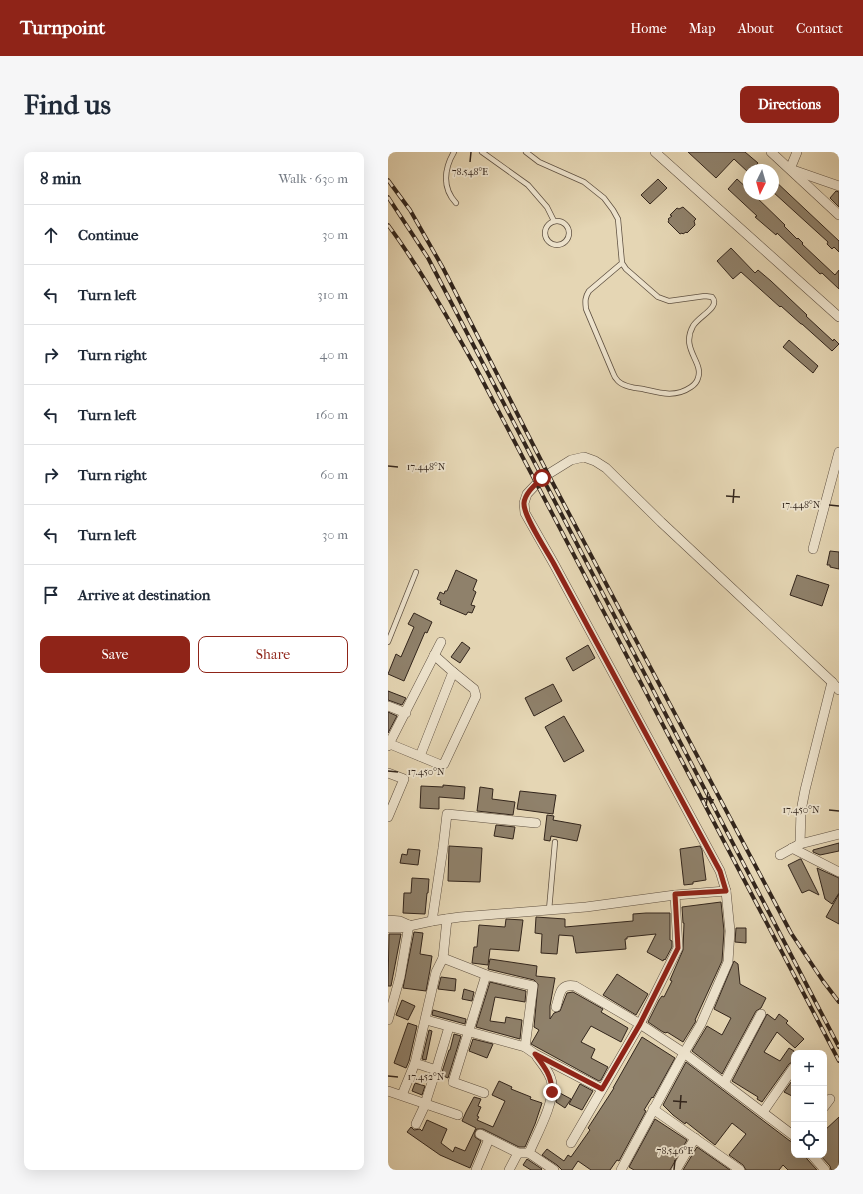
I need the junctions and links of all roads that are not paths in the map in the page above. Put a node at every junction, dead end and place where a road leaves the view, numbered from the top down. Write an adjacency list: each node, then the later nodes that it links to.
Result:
1 (454, 152): 9 (lane)
2 (482, 152): 11 (lane)
3 (526, 152): 12 (lane)
4 (655, 152): 13 (street)
5 (771, 152): 7 (street)
6 (797, 152): 7 (street)
7 (790, 168): 8 (street); 10 (street)
8 (839, 186)
9 (456, 203)
10 (839, 215)
11 (554, 221): 11 (lane)
12 (622, 263): 12 (lane)
13 (839, 317)
14 (839, 452): 15 (street)
15 (812, 549)
16 (416, 572): 17 (lane)
17 (388, 642)
18 (441, 642): 19 (street)
19 (434, 655): 20 (street); 24 (street)
20 (453, 672): 26 (street); 26 (street)
21 (832, 682): 22 (street); 32 (street); 36 (street)
22 (839, 689)
23 (388, 706): 24 (street)
24 (406, 713): 25 (street)
25 (389, 745): 26 (street)
26 (420, 756)
27 (388, 773): 28 (street)
28 (388, 817)
29 (536, 823): 41 (street)
30 (839, 834): 32 (street)
31 (555, 842): 38 (lane)
32 (800, 844): 33 (street)
33 (792, 848): 34 (street); 35 (street)
34 (780, 855)
35 (839, 872)
36 (726, 891): 37 (street); 54 (street)
37 (675, 894): 38 (street); 50 (street)
38 (549, 910): 39 (street)
39 (447, 919): 41 (street); 44 (street)
40 (388, 920): 42 (street)
41 (432, 921): 42 (street)
42 (408, 925): 43 (street); 48 (street)
43 (388, 928)
44 (443, 958): 45 (street); 49 (street)
45 (486, 975): 52 (street); 53 (street)
46 (556, 1007): 50 (street)
47 (761, 1014): 59 (street)
48 (388, 1020)
49 (426, 1020): 51 (street); 56 (street)
50 (640, 1024): 54 (street); 60 (street)
51 (449, 1026): 52 (street); 57 (street)
52 (469, 1032): 53 (street); 62 (street)
53 (525, 1048): 55 (street)
54 (684, 1053): 59 (street); 65 (street)
55 (535, 1054): 60 (street); 75 (street)
56 (415, 1063): 57 (street); 63 (street)
57 (436, 1070): 64 (street)
58 (791, 1071): 66 (street)
59 (724, 1083): 66 (street)
60 (602, 1089): 73 (street)
61 (388, 1091): 63 (street)
62 (484, 1093)
63 (402, 1096): 64 (street)
64 (425, 1104): 67 (street); 68 (street)
65 (654, 1109): 71 (street); 80 (street)
66 (763, 1112): 70 (street)
67 (458, 1115)
68 (416, 1124)
69 (480, 1134): 72 (street)
70 (791, 1134)
71 (695, 1138): 81 (street); 82 (street)
72 (489, 1139): 74 (street); 77 (street)
73 (571, 1143)
74 (518, 1153): 75 (street); 78 (street)
75 (529, 1153): 79 (street)
76 (815, 1158): 83 (street)
77 (476, 1170)
78 (509, 1170)
79 (554, 1170)
80 (621, 1170)
81 (676, 1170)
82 (740, 1170)
83 (825, 1170)

